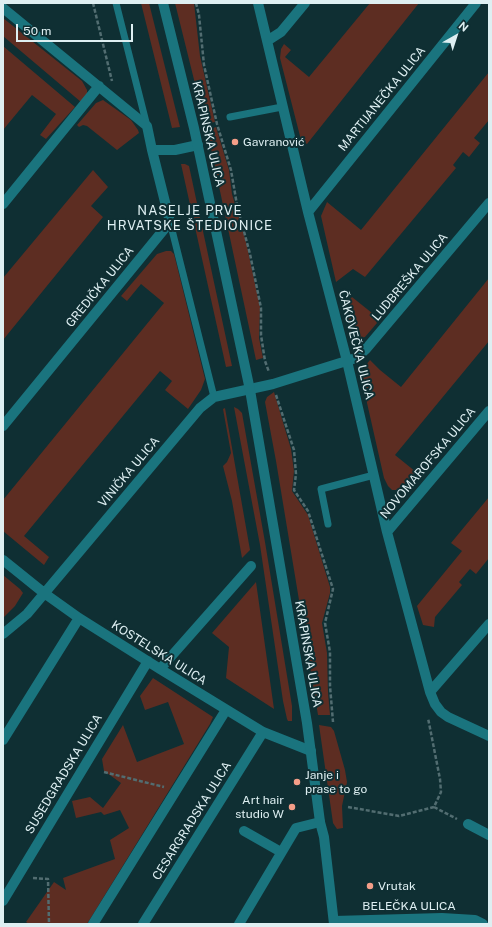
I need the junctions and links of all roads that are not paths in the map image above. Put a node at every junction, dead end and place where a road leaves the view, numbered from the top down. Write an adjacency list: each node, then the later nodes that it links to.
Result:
1 (116, 3): 11 (lane)
2 (163, 3): 12 (street, KRAPINSKA ULICA)
3 (258, 3): 7 (street, ČAKOVEČKA ULICA)
4 (305, 3): 7 (street)
5 (476, 3): 16 (street, MARTIJANEČKA ULICA)
6 (3, 8): 8 (street)
7 (267, 41): 9 (street, ČAKOVEČKA ULICA)
8 (104, 84): 11 (street); 15 (street)
9 (282, 107): 10 (lane); 16 (street, ČAKOVEČKA ULICA)
10 (230, 118)
11 (147, 126): 13 (street)
12 (198, 145): 13 (street); 19 (street, KRAPINSKA ULICA)
13 (152, 150): 17 (street)
14 (489, 203): 18 (street, LUDBREŠKA ULICA)
15 (3, 204)
16 (308, 212): 18 (street, ČAKOVEČKA ULICA)
17 (170, 222): 20 (lane); 22 (street, GREDIČKA ULICA)
18 (347, 361): 19 (street); 23 (street, ČAKOVEČKA ULICA)
19 (250, 390): 20 (street, VINIČKA ULICA); 39 (street, KRAPINSKA ULICA)
20 (214, 397): 28 (street, VINIČKA ULICA)
21 (489, 411): 25 (street, NOVOMAROFSKA ULICA)
22 (3, 426)
23 (374, 475): 24 (lane); 25 (street, ČAKOVEČKA ULICA)
24 (328, 524)
25 (387, 532): 34 (street, ČAKOVEČKA ULICA)
26 (3, 560): 28 (street, KOSTELSKA ULICA)
27 (251, 566): 33 (street)
28 (44, 593): 29 (street, KOSTELSKA ULICA); 31 (street, VINIČKA ULICA)
29 (79, 618): 32 (street, KOSTELSKA ULICA); 38 (street)
30 (489, 624): 34 (street)
31 (3, 634)
32 (148, 661): 33 (street, KOSTELSKA ULICA); 45 (street, SUSEDGRADSKA ULICA)
33 (160, 669): 35 (street, KOSTELSKA ULICA)
34 (430, 692): 37 (street, ČAKOVEČKA ULICA)
35 (226, 710): 36 (street, KOSTELSKA ULICA); 47 (street)
36 (263, 732): 39 (street, KOSTELSKA ULICA); 48 (street, CESARGRADSKA ULICA)
37 (489, 736)
38 (3, 740)
39 (311, 751): 40 (street, KRAPINSKA ULICA)
40 (320, 822): 44 (street); 46 (street, KRAPINSKA ULICA)
41 (468, 824): 43 (street)
42 (244, 831): 44 (street)
43 (489, 835)
44 (281, 852): 49 (street)
45 (3, 901)
46 (334, 922): 50 (street, BELEČKA ULICA)
47 (93, 924)
48 (142, 924)
49 (239, 924)
50 (483, 924)

